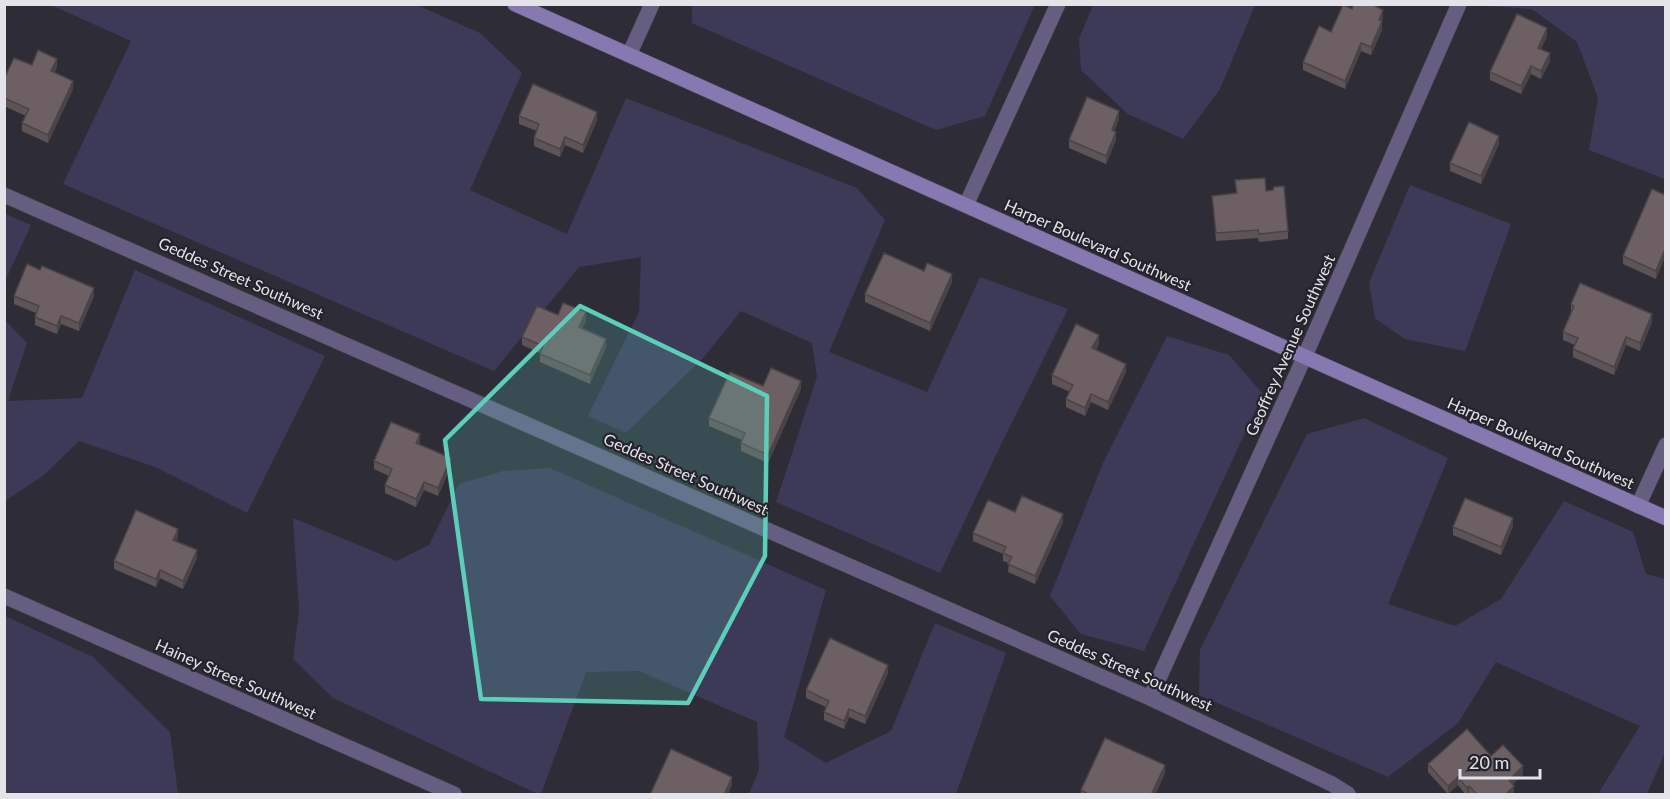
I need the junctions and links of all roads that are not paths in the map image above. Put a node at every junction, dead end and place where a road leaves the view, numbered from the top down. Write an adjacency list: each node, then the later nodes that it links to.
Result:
1 (515, 4): 5 (street, Harper Boulevard Southwest)
2 (652, 4): 5 (street)
3 (1058, 4): 7 (street)
4 (1459, 4): 8 (street, Geoffrey Avenue Southwest)
5 (629, 55): 7 (street, Harper Boulevard Southwest)
6 (4, 195): 13 (street, Geddes Street Southwest)
7 (966, 205): 8 (street, Harper Boulevard Southwest)
8 (1304, 358): 10 (street, Harper Boulevard Southwest); 13 (street, Geoffrey Avenue Southwest)
9 (1665, 445): 10 (street)
10 (1638, 506): 11 (street, Harper Boulevard Southwest)
11 (1665, 518)
12 (4, 596): 14 (street, Hainey Street Southwest)
13 (1150, 698): 15 (street, Geddes Street Southwest)
14 (454, 795)
15 (1348, 795)

